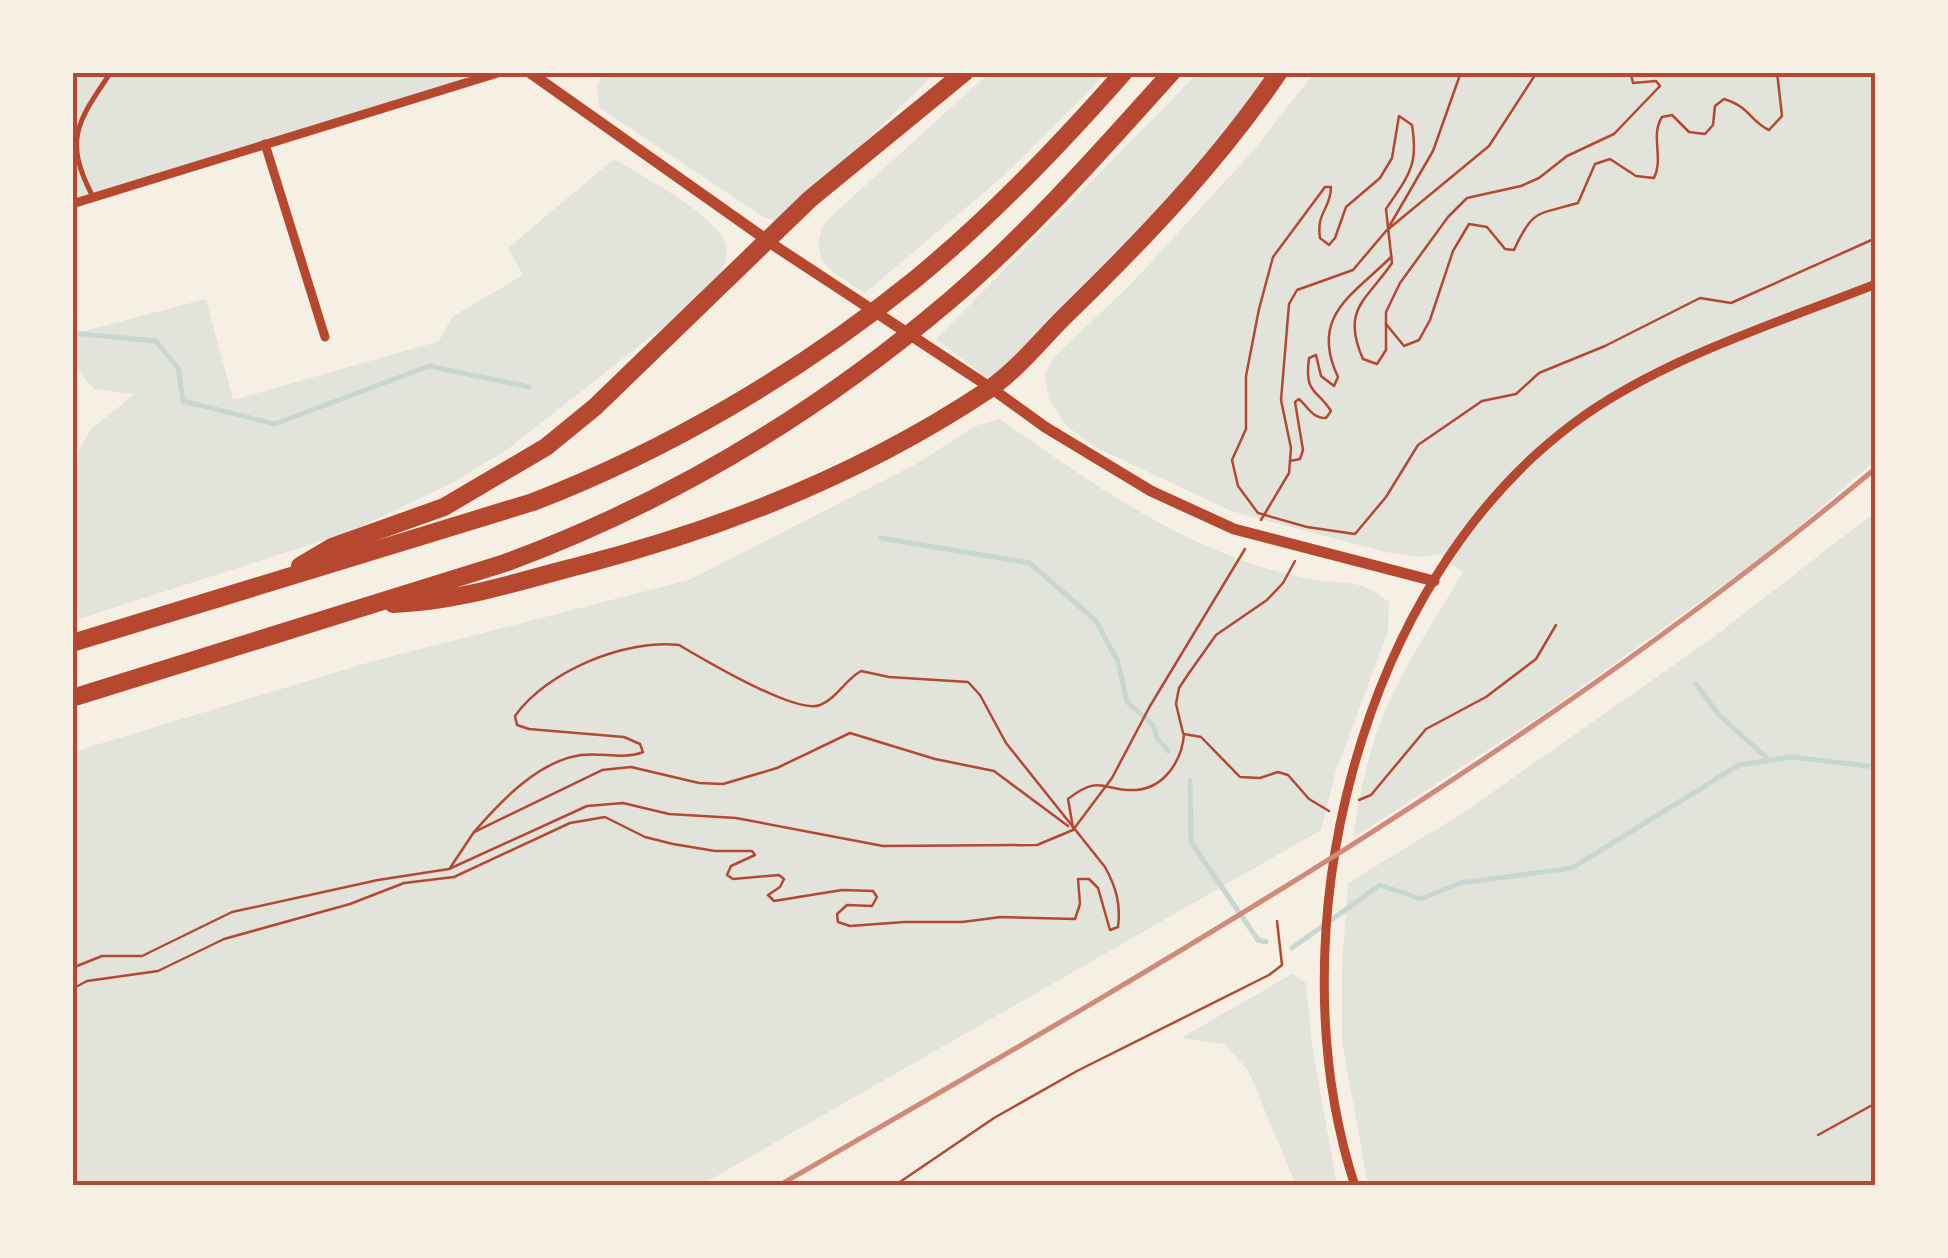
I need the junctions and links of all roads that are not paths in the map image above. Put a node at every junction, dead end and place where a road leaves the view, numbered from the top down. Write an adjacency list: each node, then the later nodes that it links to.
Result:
1 (110, 72): 9 (lane)
2 (500, 72): 8 (street)
3 (529, 72): 11 (street)
4 (965, 72): 11 (highway)
5 (1124, 72): 15 (highway)
6 (1172, 72): 17 (highway)
7 (1279, 72): 14 (highway)
8 (265, 144): 9 (street); 13 (street)
9 (94, 198): 10 (street)
10 (72, 204)
11 (767, 240): 14 (street); 15 (highway)
12 (1876, 284): 16 (street)
13 (325, 337)
14 (991, 388): 16 (street); 17 (highway)
15 (273, 580): 18 (highway)
16 (1434, 581): 20 (street)
17 (371, 605): 19 (highway)
18 (72, 643)
19 (72, 698)
20 (1356, 1186)

